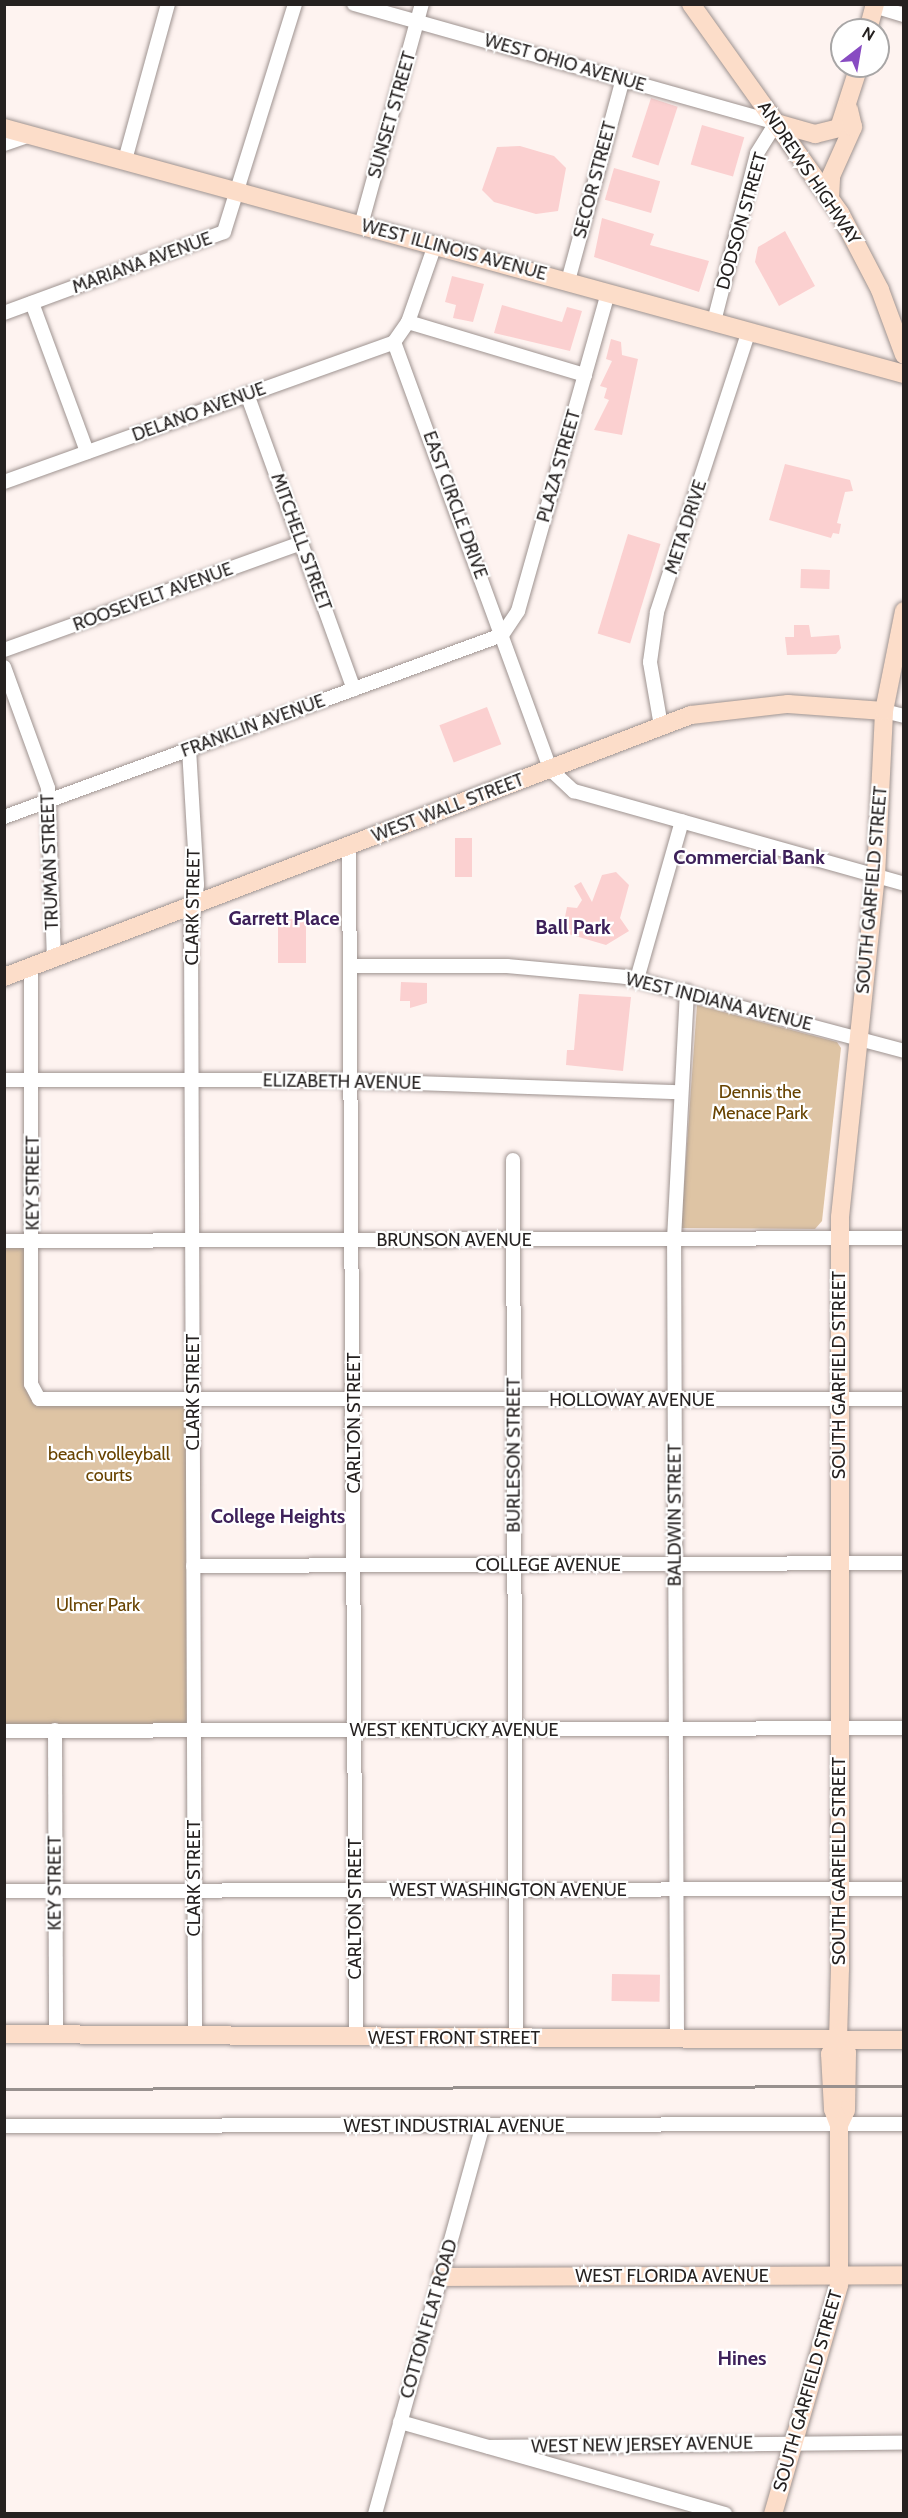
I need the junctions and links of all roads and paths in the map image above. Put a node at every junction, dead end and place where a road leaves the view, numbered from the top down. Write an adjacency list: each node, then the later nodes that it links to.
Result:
1 (168, 4): 16 (street)
2 (295, 4): 17 (street, MARIANA AVENUE)
3 (354, 4): 8 (street, WEST OHIO AVENUE)
4 (422, 4): 8 (street, SUNSET STREET)
5 (691, 4): 12 (main road, ANDREWS HIGHWAY)
6 (875, 5): 7 (street)
7 (903, 15)
8 (417, 22): 10 (street, WEST OHIO AVENUE); 19 (street, SUNSET STREET)
9 (856, 78): 11 (main road)
10 (623, 79): 12 (street, WEST OHIO AVENUE); 21 (street, SECOR STREET)
11 (849, 108): 12 (main road); 18 (main road)
12 (776, 123): 18 (main road, ANDREWS HIGHWAY); 25 (street, DODSON STREET)
13 (4, 128): 14 (main road, WEST ILLINOIS AVENUE)
14 (30, 135): 15 (street); 16 (main road, WEST ILLINOIS AVENUE)
15 (4, 144)
16 (125, 160): 17 (main road, WEST ILLINOIS AVENUE)
17 (238, 192): 19 (main road, WEST ILLINOIS AVENUE); 23 (street, MARIANA AVENUE)
18 (830, 198): 29 (main road, ANDREWS HIGHWAY)
19 (361, 225): 20 (main road, WEST ILLINOIS AVENUE)
20 (435, 245): 21 (main road, WEST ILLINOIS AVENUE); 26 (street)
21 (568, 281): 22 (main road, WEST ILLINOIS AVENUE)
22 (608, 292): 25 (main road, WEST ILLINOIS AVENUE); 31 (street, PLAZA STREET)
23 (32, 303): 24 (street, MARIANA AVENUE); 33 (street)
24 (4, 313)
25 (714, 321): 27 (main road, WEST ILLINOIS AVENUE)
26 (408, 322): 28 (street); 31 (street)
27 (749, 331): 30 (main road, WEST ILLINOIS AVENUE); 43 (street, META DRIVE)
28 (394, 342): 32 (street, DELANO AVENUE); 37 (street, EAST CIRCLE DRIVE)
29 (903, 355)
30 (903, 374)
31 (585, 375): 37 (street, PLAZA STREET)
32 (247, 394): 33 (street, DELANO AVENUE); 35 (street, MITCHELL STREET)
33 (87, 452): 34 (street, DELANO AVENUE)
34 (4, 482)
35 (301, 543): 38 (street, ROOSEVELT AVENUE); 40 (street, MITCHELL STREET)
36 (903, 611): 41 (main road)
37 (502, 635): 40 (street, FRANKLIN AVENUE); 45 (street, EAST CIRCLE DRIVE)
38 (4, 650)
39 (4, 667): 46 (street, TRUMAN STREET)
40 (354, 689): 44 (street, FRANKLIN AVENUE)
41 (884, 711): 42 (street, WEST WALL STREET); 43 (main road, WEST WALL STREET); 50 (main road, SOUTH GARFIELD STREET)
42 (903, 716)
43 (661, 726): 45 (main road, WEST WALL STREET)
44 (189, 749): 46 (street, FRANKLIN AVENUE); 52 (street, CLARK STREET)
45 (550, 769): 48 (street); 49 (main road, WEST WALL STREET)
46 (49, 801): 47 (street, FRANKLIN AVENUE); 53 (street, TRUMAN STREET)
47 (4, 817)
48 (682, 821): 50 (street); 57 (street)
49 (349, 845): 52 (main road, WEST WALL STREET); 55 (street, CARLTON STREET)
50 (876, 876): 51 (street); 59 (main road, SOUTH GARFIELD STREET)
51 (903, 884)
52 (195, 903): 53 (main road, WEST WALL STREET); 63 (street, CLARK STREET)
53 (54, 957): 54 (main road, WEST WALL STREET)
54 (31, 966): 56 (main road, WEST WALL STREET); 62 (street, KEY STREET)
55 (352, 966): 57 (street, WEST INDIANA AVENUE); 64 (street, CARLTON STREET)
56 (4, 977)
57 (637, 979): 58 (street, WEST INDIANA AVENUE)
58 (687, 991): 59 (street, WEST INDIANA AVENUE); 65 (street, BALDWIN STREET)
59 (859, 1038): 60 (street, WEST INDIANA AVENUE); 69 (main road, SOUTH GARFIELD STREET)
60 (903, 1051)
61 (4, 1080): 62 (street, ELIZABETH AVENUE)
62 (32, 1080): 63 (street, ELIZABETH AVENUE); 74 (street, KEY STREET)
63 (192, 1080): 64 (street, ELIZABETH AVENUE); 70 (street, CLARK STREET)
64 (353, 1081): 65 (street, ELIZABETH AVENUE); 71 (street, CARLTON STREET)
65 (679, 1092): 68 (street, BALDWIN STREET)
66 (513, 1160): 72 (street, BURLESON STREET)
67 (903, 1238): 69 (street, BRUNSON AVENUE)
68 (674, 1239): 69 (street, BRUNSON AVENUE); 72 (street, BRUNSON AVENUE); 76 (street, BALDWIN STREET)
69 (840, 1239): 77 (main road, SOUTH GARFIELD STREET)
70 (192, 1240): 71 (street, BRUNSON AVENUE); 74 (street, BRUNSON AVENUE); 81 (street, CLARK STREET)
71 (353, 1240): 72 (street, BRUNSON AVENUE); 79 (street, CARLTON STREET)
72 (514, 1240): 80 (street, BURLESON STREET)
73 (4, 1241): 74 (street, BRUNSON AVENUE)
74 (33, 1241): 75 (street, KEY STREET)
75 (37, 1397): 81 (street, HOLLOWAY AVENUE)
76 (675, 1399): 77 (street, HOLLOWAY AVENUE); 80 (street, HOLLOWAY AVENUE); 83 (street, BALDWIN STREET)
77 (839, 1399): 78 (street, HOLLOWAY AVENUE); 84 (main road, SOUTH GARFIELD STREET)
78 (903, 1399)
79 (354, 1400): 80 (street, HOLLOWAY AVENUE); 81 (street, HOLLOWAY AVENUE); 87 (street, CARLTON STREET)
80 (514, 1400): 85 (street, BURLESON STREET)
81 (192, 1401): 86 (street, CLARK STREET)
82 (903, 1563): 84 (street, COLLEGE AVENUE)
83 (676, 1564): 84 (street, COLLEGE AVENUE); 85 (street, COLLEGE AVENUE); 90 (street, BALDWIN STREET)
84 (839, 1564): 88 (main road, SOUTH GARFIELD STREET)
85 (515, 1565): 87 (street, COLLEGE AVENUE); 94 (street, BURLESON STREET)
86 (194, 1566): 87 (street, COLLEGE AVENUE); 92 (street, CLARK STREET)
87 (354, 1566): 93 (street, CARLTON STREET)
88 (839, 1728): 89 (street, WEST KENTUCKY AVENUE); 90 (street, WEST KENTUCKY AVENUE); 98 (main road, SOUTH GARFIELD STREET)
89 (903, 1728)
90 (676, 1729): 94 (street, WEST KENTUCKY AVENUE); 97 (street, BALDWIN STREET)
91 (55, 1730): 92 (street, WEST KENTUCKY AVENUE); 95 (street, WEST KENTUCKY AVENUE); 102 (street, KEY STREET)
92 (194, 1730): 93 (street, WEST KENTUCKY AVENUE); 103 (street, CLARK STREET)
93 (355, 1730): 94 (street, WEST KENTUCKY AVENUE); 99 (street, CARLTON STREET)
94 (516, 1730): 100 (street, BURLESON STREET)
95 (4, 1731)
96 (903, 1888): 98 (street, WEST WASHINGTON AVENUE)
97 (677, 1889): 98 (street, WEST WASHINGTON AVENUE); 100 (street, WEST WASHINGTON AVENUE); 109 (street, BALDWIN STREET)
98 (839, 1889): 110 (main road, SOUTH GARFIELD STREET)
99 (355, 1890): 100 (street, WEST WASHINGTON AVENUE); 103 (street, WEST WASHINGTON AVENUE); 107 (street, CARLTON STREET)
100 (516, 1890): 108 (street, BURLESON STREET)
101 (4, 1891): 102 (street, WEST WASHINGTON AVENUE)
102 (55, 1891): 103 (street, WEST WASHINGTON AVENUE); 105 (street, KEY STREET)
103 (194, 1891): 106 (street, CLARK STREET)
104 (4, 2034): 105 (main road, WEST FRONT STREET)
105 (56, 2035): 106 (main road, WEST FRONT STREET)
106 (195, 2036): 107 (main road, WEST FRONT STREET)
107 (356, 2038): 108 (main road, WEST FRONT STREET)
108 (516, 2039): 109 (main road, WEST FRONT STREET)
109 (676, 2040): 110 (main road, WEST FRONT STREET)
110 (838, 2040): 111 (main road, WEST FRONT STREET); 114 (main road, SOUTH GARFIELD STREET)
111 (903, 2040)
112 (903, 2124): 114 (street, WEST INDUSTRIAL AVENUE)
113 (483, 2125): 114 (street, WEST INDUSTRIAL AVENUE); 115 (street, WEST INDUSTRIAL AVENUE); 118 (street, COTTON FLAT ROAD)
114 (839, 2125): 116 (main road, SOUTH GARFIELD STREET)
115 (4, 2126)
116 (839, 2275): 117 (main road, WEST FLORIDA AVENUE); 118 (main road, WEST FLORIDA AVENUE); 121 (main road, SOUTH GARFIELD STREET)
117 (903, 2275)
118 (441, 2277): 119 (street, COTTON FLAT ROAD)
119 (400, 2422): 122 (street); 123 (street, COTTON FLAT ROAD)
120 (903, 2443): 121 (street, WEST NEW JERSEY AVENUE)
121 (793, 2444): 122 (street, WEST NEW JERSEY AVENUE); 125 (main road, SOUTH GARFIELD STREET)
122 (489, 2447): 124 (street)
123 (375, 2514)
124 (725, 2514)
125 (773, 2514)

